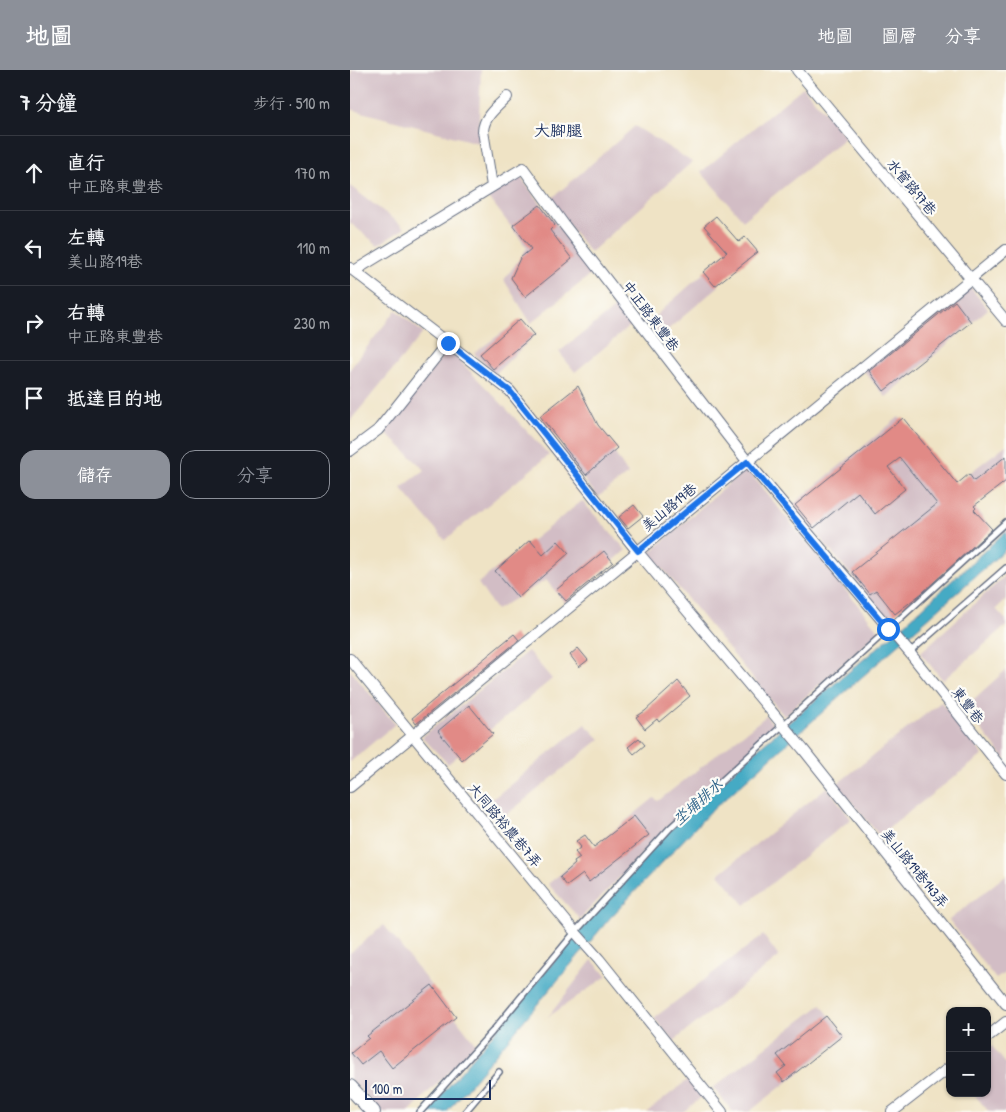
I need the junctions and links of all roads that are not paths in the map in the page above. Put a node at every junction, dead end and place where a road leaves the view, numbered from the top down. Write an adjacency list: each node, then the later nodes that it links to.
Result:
1 (797, 70): 6 (street, 水管路97巷)
2 (507, 98): 3 (street)
3 (492, 186): 5 (street, 中正路東豐巷); 10 (street, 中正路東豐巷)
4 (1006, 250): 6 (street, 美山路19巷)
5 (352, 270): 8 (street, 中正路東豐巷)
6 (970, 279): 7 (street, 水管路97巷); 10 (street, 美山路19巷)
7 (1006, 321)
8 (448, 343): 9 (street); 12 (street, 中正路東豐巷)
9 (350, 451)
10 (747, 462): 12 (street, 美山路19巷); 14 (street, 中正路東豐巷)
11 (1006, 522): 14 (lane)
12 (638, 551): 17 (street); 18 (street, 美山路19巷)
13 (1006, 568): 15 (lane)
14 (888, 629): 15 (street, 東豐巷); 17 (lane)
15 (909, 652): 19 (street, 東豐巷)
16 (350, 659): 18 (street, 大同路裕農巷7弄)
17 (782, 724): 21 (lane); 22 (street, 美山路19巷143弄)
18 (413, 736): 20 (street, 美山路19巷); 21 (street, 大同路裕農巷7弄)
19 (1006, 774)
20 (350, 787)
21 (575, 932): 29 (lane); 31 (street, 大同路裕農巷7弄)
22 (1006, 1004)
23 (1006, 1022): 24 (street)
24 (991, 1034)
25 (946, 1069): 32 (street)
26 (499, 1072): 30 (lane)
27 (350, 1087): 28 (street)
28 (373, 1112)
29 (420, 1112)
30 (465, 1112)
31 (722, 1112)
32 (892, 1112)

